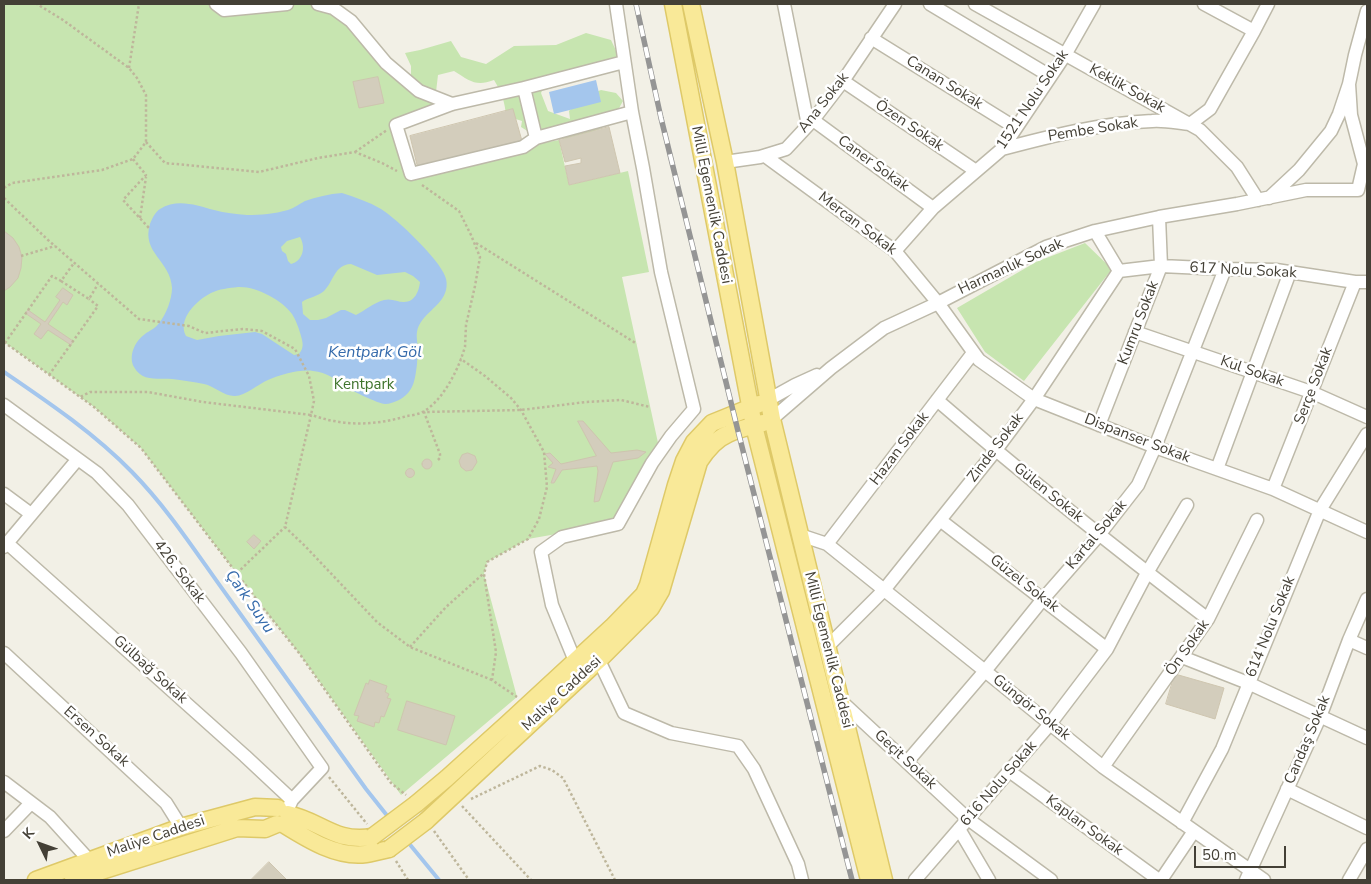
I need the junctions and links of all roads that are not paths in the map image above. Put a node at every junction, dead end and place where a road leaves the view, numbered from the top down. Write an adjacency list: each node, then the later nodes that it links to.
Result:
1 (216, 4): 2 (street)
2 (287, 4)
3 (318, 4): 24 (street)
4 (616, 4): 19 (street)
5 (673, 4): 61 (main road, Milli Egemenlik Caddesi)
6 (691, 4): 34 (main road, Milli Egemenlik Caddesi)
7 (784, 4): 26 (street)
8 (895, 4): 16 (street, Ana Sokak)
9 (930, 4): 20 (street)
10 (975, 4): 17 (street, Keklik Sokak)
11 (1094, 4): 17 (street, 1521 Nolu Sokak)
12 (1204, 4): 15 (street)
13 (1268, 4): 15 (street)
14 (1367, 11): 18 (street, Harmanlık Sokak)
15 (1254, 31): 27 (street)
16 (871, 38): 21 (street, Ana Sokak); 28 (street, Canan Sokak)
17 (1065, 55): 20 (street, 1521 Nolu Sokak); 27 (street, Keklik Sokak)
18 (1361, 57): 22 (street, Harmanlık Sokak)
19 (624, 62): 23 (street); 25 (street)
20 (1050, 76): 28 (street, 1521 Nolu Sokak)
21 (843, 81): 26 (street, Ana Sokak); 37 (street, Özen Sokak)
22 (1349, 84): 29 (street, Harmanlık Sokak); 30 (street, Harmanlık Sokak)
23 (524, 88): 24 (street); 31 (street)
24 (452, 104): 31 (street)
25 (632, 112): 31 (street); 62 (street)
26 (811, 123): 33 (street, Ana Sokak); 41 (street, Caner Sokak)
27 (1190, 124): 32 (street, Pembe Sokak); 40 (street, Keklik Sokak)
28 (1016, 128): 32 (street, 1521 Nolu Sokak)
29 (1331, 130): 30 (street); 36 (street, Harmanlık Sokak)
30 (1356, 135): 35 (street, Harmanlık Sokak)
31 (536, 138)
32 (1002, 149): 37 (street, 1521 Nolu Sokak)
33 (765, 156): 34 (street, Ana Sokak); 44 (street, Mercan Sokak)
34 (725, 162): 58 (main road, Milli Egemenlik Caddesi)
35 (1366, 165): 39 (street, Harmanlık Sokak)
36 (1299, 170): 38 (street); 40 (street, Harmanlık Sokak)
37 (976, 171): 41 (street, 1521 Nolu Sokak)
38 (1306, 190): 39 (street, Harmanlık Sokak); 40 (street, Harmanlık Sokak)
39 (1362, 190)
40 (1263, 199): 42 (street, Harmanlık Sokak)
41 (933, 208): 44 (street, 1521 Nolu Sokak)
42 (1159, 217): 43 (street, Harmanlık Sokak); 45 (street, Kumru Sokak)
43 (1095, 231): 47 (street); 50 (street, Harmanlık Sokak)
44 (895, 251): 50 (street, Mercan Sokak)
45 (1161, 266): 46 (street, 617 Nolu Sokak); 47 (street, 617 Nolu Sokak); 51 (street, Kumru Sokak)
46 (1225, 269): 48 (street, 617 Nolu Sokak); 52 (street, Kartal Sokak)
47 (1119, 271): 57 (street, Zinde Sokak)
48 (1290, 272): 49 (street, 617 Nolu Sokak); 55 (street)
49 (1361, 282): 56 (street, Serçe Sokak)
50 (938, 303): 53 (street, Dispanser Sokak); 54 (street, Harmanlık Sokak)
51 (1136, 332): 52 (street, Kul Sokak); 66 (street, Kumru Sokak)
52 (1193, 351): 55 (street, Kul Sokak); 69 (street, Kartal Sokak)
53 (973, 353): 57 (street, Dispanser Sokak); 59 (street, Hazan Sokak)
54 (830, 368): 58 (street, Harmanlık Sokak); 64 (street, Harmanlık Sokak)
55 (1253, 372): 56 (street, Kul Sokak); 72 (street)
56 (1311, 392): 63 (street, Kul Sokak); 73 (street, Serçe Sokak)
57 (1034, 399): 66 (street, Dispanser Sokak); 70 (street, Zinde Sokak)
58 (768, 400): 61 (main road, Maliye Caddesi); 64 (main road, Milli Egemenlik Caddesi)
59 (937, 400): 70 (street, Gülen Sokak); 83 (street, Hazan Sokak)
60 (4, 405): 71 (street, 426. Sokak)
61 (750, 407): 65 (main road, Maliye Caddesi); 67 (main road, Milli Egemenlik Caddesi)
62 (694, 409): 65 (street); 98 (street)
63 (1367, 417)
64 (772, 419): 67 (main road, Maliye Caddesi); 82 (main road, Milli Egemenlik Caddesi)
65 (712, 423): 91 (main road, Maliye Caddesi)
66 (1099, 425): 69 (street, Dispanser Sokak)
67 (754, 426): 97 (main road, Maliye Caddesi); 126 (main road, Milli Egemenlik Caddesi)
68 (1367, 434): 76 (street, 614 Nolu Sokak)
69 (1156, 447): 72 (street, Dispanser Sokak); 81 (street, Kartal Sokak)
70 (996, 450): 78 (street, Zinde Sokak); 81 (street, Gülen Sokak)
71 (77, 460): 77 (street); 111 (street, 426. Sokak)
72 (1217, 470): 73 (street, Dispanser Sokak)
73 (1273, 489): 76 (street, Dispanser Sokak)
74 (4, 494): 77 (street)
75 (1187, 505): 85 (street, 616 Nolu Sokak)
76 (1320, 510): 80 (street, Dispanser Sokak); 100 (street, 614 Nolu Sokak)
77 (31, 514): 84 (street)
78 (940, 520): 86 (street, Zinde Sokak); 87 (street, Güzel Sokak)
79 (1257, 520): 89 (street, Ön Sokak)
80 (1367, 532)
81 (1099, 534): 85 (street, Gülen Sokak); 87 (street, Kartal Sokak)
82 (800, 535): 83 (street, Güngör Sokak); 92 (main road, Milli Egemenlik Caddesi)
83 (826, 544): 86 (street, Güngör Sokak)
84 (6, 545): 111 (street, Gülbağ Sokak)
85 (1147, 573): 89 (street, Gülen Sokak); 94 (street, 616 Nolu Sokak)
86 (884, 590): 92 (street, Zinde Sokak); 99 (street, Güngör Sokak)
87 (1043, 599): 94 (street, Güzel Sokak); 99 (street, Kartal Sokak)
88 (1367, 599): 90 (street, Candaş Sokak)
89 (1208, 619): 96 (street, Ön Sokak)
90 (1349, 640): 93 (street); 102 (street, Candaş Sokak)
91 (591, 646): 97 (street); 98 (main road, Maliye Caddesi)
92 (827, 647): 101 (main road, Milli Egemenlik Caddesi)
93 (1367, 648)
94 (1107, 649): 103 (street, 616 Nolu Sokak)
95 (4, 653): 114 (street, Ersen Sokak)
96 (1182, 657): 100 (street); 106 (street, Ön Sokak)
97 (599, 660): 111 (main road, Maliye Caddesi, bridge); 125 (street)
98 (575, 661): 111 (main road, Maliye Caddesi, bridge)
99 (985, 671): 103 (street, Güngör Sokak); 105 (street, Kartal Sokak)
100 (1248, 683): 102 (street); 113 (street, 614 Nolu Sokak)
101 (842, 702): 105 (street, Geçit Sokak); 127 (main road, Milli Egemenlik Caddesi)
102 (1320, 717): 104 (street); 109 (street, Candaş Sokak)
103 (1050, 724): 106 (street, Güngör Sokak); 107 (street, 616 Nolu Sokak)
104 (1367, 738)
105 (907, 762): 112 (street, Geçit Sokak)
106 (1103, 767): 113 (street, Güngör Sokak)
107 (1010, 771): 112 (street, 616 Nolu Sokak); 131 (street, Kaplan Sokak)
108 (4, 782): 110 (street)
109 (1287, 789): 115 (street); 122 (street, Candaş Sokak)
110 (31, 803): 117 (street); 120 (street)
111 (284, 814): 114 (main road, Maliye Caddesi); 124 (main road, Maliye Caddesi)
112 (968, 819): 116 (street, 616 Nolu Sokak); 130 (street, Geçit Sokak)
113 (1182, 823): 118 (street, Güngör Sokak)
114 (181, 827): 120 (main road, Maliye Caddesi)
115 (1367, 828)
116 (959, 829): 128 (street, 616 Nolu Sokak); 129 (street)
117 (4, 831)
118 (1194, 831): 122 (street, Güngör Sokak); 131 (street)
119 (1367, 849): 121 (street)
120 (90, 860): 123 (main road, Maliye Caddesi)
121 (1364, 864): 133 (street)
122 (1248, 875): 132 (street, Güngör Sokak)
123 (36, 880)
124 (73, 880)
125 (802, 880)
126 (869, 880)
127 (884, 880)
128 (915, 880)
129 (989, 880)
130 (1051, 880)
131 (1160, 880)
132 (1264, 880)
133 (1349, 880)

